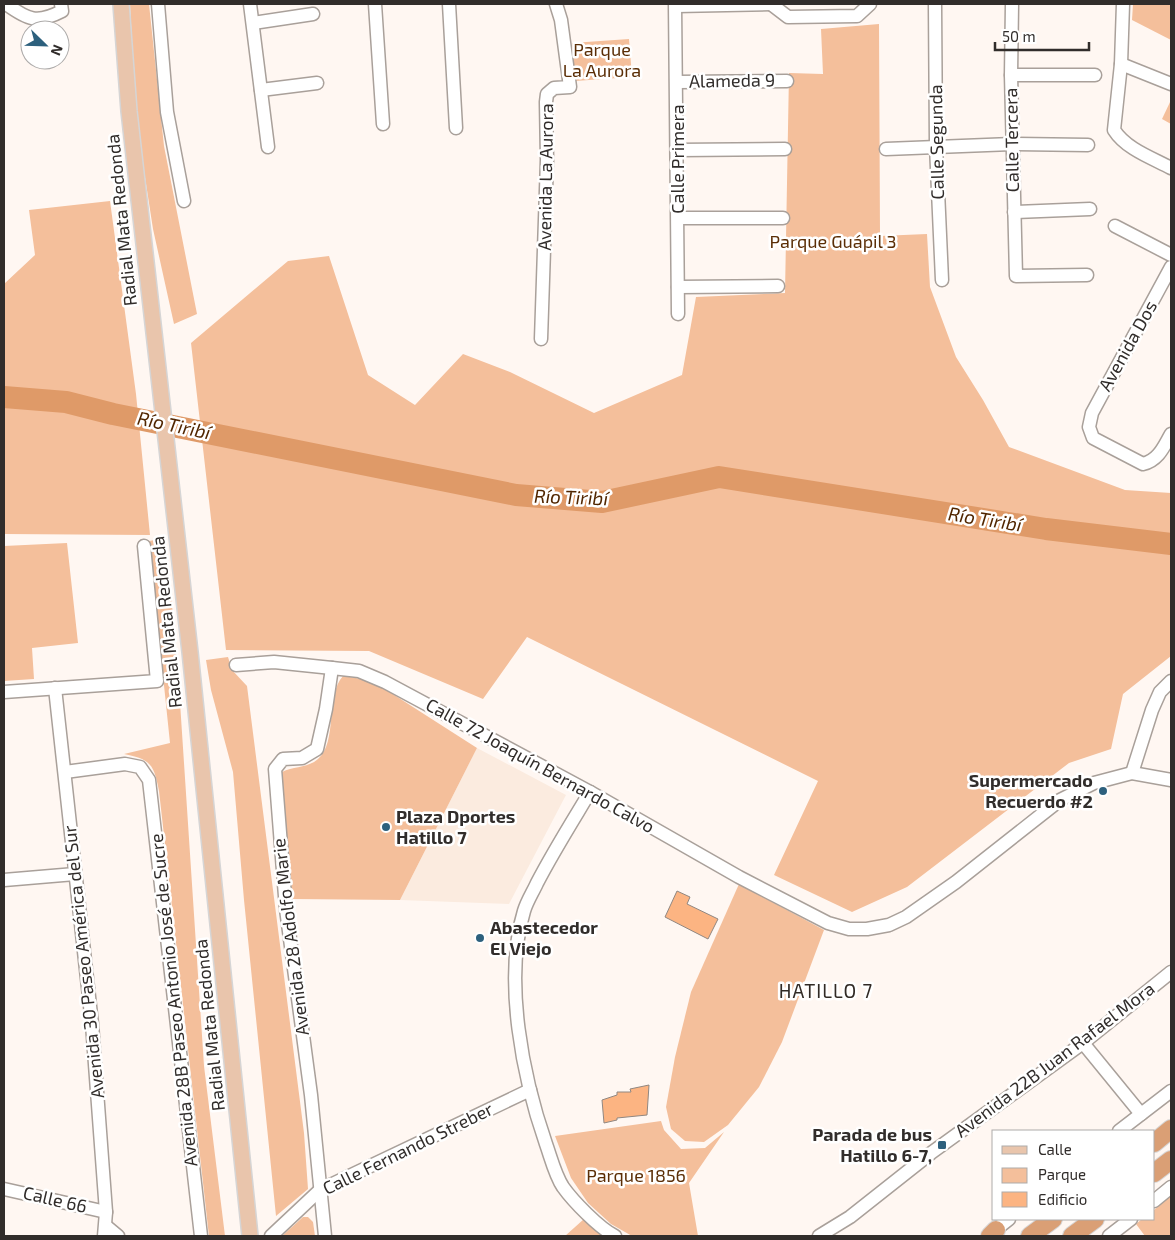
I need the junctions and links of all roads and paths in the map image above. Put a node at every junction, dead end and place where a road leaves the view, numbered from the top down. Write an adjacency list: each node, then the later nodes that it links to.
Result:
1 (6, 4): 14 (street)
2 (121, 4): 83 (main road, Radial Mata Redonda)
3 (158, 4): 35 (street)
4 (250, 4): 16 (street)
5 (375, 4): 25 (street)
6 (450, 4): 26 (street)
7 (556, 4): 48 (street, Avenida La Aurora)
8 (771, 4): 9 (street); 13 (street)
9 (870, 4)
10 (935, 4): 29 (street, Calle Segunda)
11 (1012, 4): 18 (street, Calle Tercera)
12 (1123, 4): 17 (street)
13 (676, 5): 21 (street, Calle Primera)
14 (62, 8)
15 (314, 14): 16 (street)
16 (253, 23): 24 (street)
17 (1121, 64): 23 (street); 34 (street)
18 (1011, 75): 19 (street); 27 (street, Calle Tercera)
19 (1095, 75)
20 (786, 80): 21 (street, Alameda 9)
21 (677, 82): 33 (street, Calle Primera)
22 (317, 83): 24 (street)
23 (1171, 84)
24 (261, 90): 30 (street)
25 (383, 124)
26 (456, 128)
27 (1012, 144): 28 (street); 29 (street); 37 (street, Calle Tercera)
28 (1088, 145)
29 (936, 146): 32 (street); 44 (street, Calle Segunda)
30 (268, 147)
31 (785, 149): 33 (street)
32 (886, 149)
33 (678, 150): 38 (street, Calle Primera)
34 (1171, 168)
35 (184, 201)
36 (1090, 209): 37 (street)
37 (1014, 212): 43 (street, Calle Tercera)
38 (678, 218): 39 (street); 46 (street, Calle Primera)
39 (783, 218)
40 (1115, 226): 41 (street)
41 (1171, 256)
42 (1171, 267): 49 (street, Avenida Dos)
43 (1086, 276)
44 (942, 280)
45 (778, 286): 46 (street)
46 (678, 287): 47 (street, Calle Primera)
47 (678, 314)
48 (540, 339)
49 (1171, 434)
50 (144, 546): 54 (street)
51 (236, 665): 52 (street, Calle 72 Joaquín Bernardo Calvo)
52 (332, 668): 59 (street, Calle 72 Joaquín Bernardo Calvo); 74 (street, Avenida 28 Adolfo Marie)
53 (1171, 681): 57 (street)
54 (55, 688): 55 (street); 56 (street, Avenida 30 Paseo América del Sur)
55 (4, 692)
56 (65, 772): 60 (street, Avenida 30 Paseo América del Sur); 82 (street, Avenida 28B Paseo Antonio José de Sucre)
57 (1132, 773): 58 (street); 59 (street, Calle 72 Joaquín Bernardo Calvo)
58 (1171, 780)
59 (590, 792): 64 (street)
60 (75, 874): 61 (street); 76 (street, Avenida 30 Paseo América del Sur)
61 (4, 880)
62 (1171, 972): 63 (street, Avenida 22B Juan Rafael Mora)
63 (1083, 1043): 66 (street); 87 (street, Avenida 22B Juan Rafael Mora)
64 (530, 1090): 74 (street, Calle Fernando Streber); 86 (street)
65 (1171, 1091): 66 (street)
66 (1141, 1114): 68 (street)
67 (1171, 1129): 69 (highway)
68 (1120, 1130)
69 (1155, 1141)
70 (1171, 1160): 71 (highway)
71 (1155, 1172)
72 (1171, 1187): 75 (street)
73 (4, 1189): 76 (street, Calle 66)
74 (320, 1190): 84 (street, Calle Fernando Streber); 85 (street, Avenida 28 Adolfo Marie)
75 (1155, 1200)
76 (106, 1212): 80 (street, Avenida 30 Paseo América del Sur)
77 (1052, 1220): 88 (highway)
78 (1094, 1220): 89 (highway)
79 (1131, 1220): 90 (street)
80 (105, 1231): 81 (street, Calle 66)
81 (118, 1236)
82 (201, 1236)
83 (250, 1236)
84 (271, 1236)
85 (325, 1236)
86 (613, 1236)
87 (819, 1236)
88 (1030, 1236)
89 (1072, 1236)
90 (1109, 1236)

